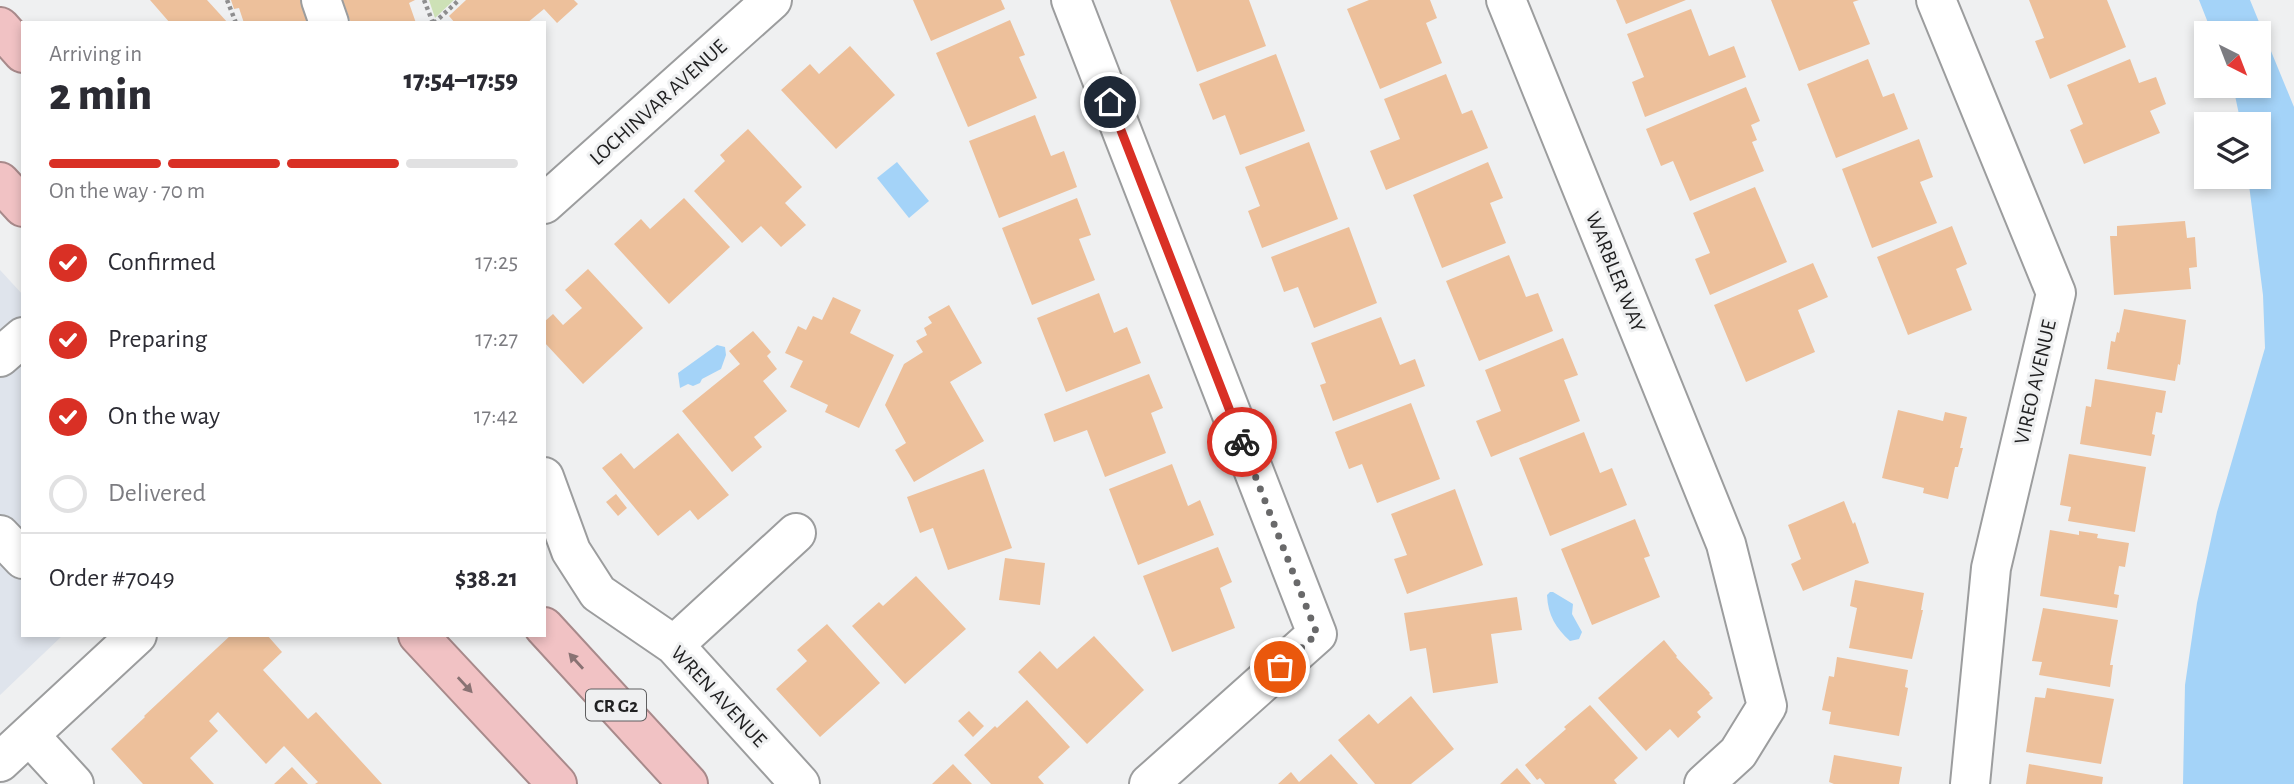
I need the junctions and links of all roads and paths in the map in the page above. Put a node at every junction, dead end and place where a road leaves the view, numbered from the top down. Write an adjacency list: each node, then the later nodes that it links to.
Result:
1 (227, 0): 9 (path)
2 (321, 0): 10 (street)
3 (424, 0): 11 (path)
4 (459, 0): 12 (path)
5 (772, 0): 16 (street, LOCHINVAR AVENUE)
6 (1071, 0): 34 (street)
7 (1506, 0): 35 (street, WARBLER WAY)
8 (1936, 0): 36 (street, VIREO AVENUE)
9 (235, 21)
10 (328, 21)
11 (433, 21)
12 (436, 21)
13 (0, 27): 14 (highway)
14 (21, 51)
15 (0, 182): 17 (highway)
16 (546, 202)
17 (21, 205)
18 (21, 339): 19 (street)
19 (0, 357)
20 (546, 482): 27 (street, WREN AVENUE)
21 (796, 533): 27 (street)
22 (0, 535): 23 (street)
23 (21, 557)
24 (546, 629): 32 (highway, CR G2, one-way to 24)
25 (420, 637): 31 (highway, one-way to 31)
26 (115, 642): 28 (street)
27 (674, 645): 33 (street, WREN AVENUE)
28 (29, 735): 29 (street); 30 (street)
29 (0, 762)
30 (74, 784)
31 (557, 784)
32 (688, 784)
33 (800, 784)
34 (1150, 784)
35 (1704, 784)
36 (1970, 784)

